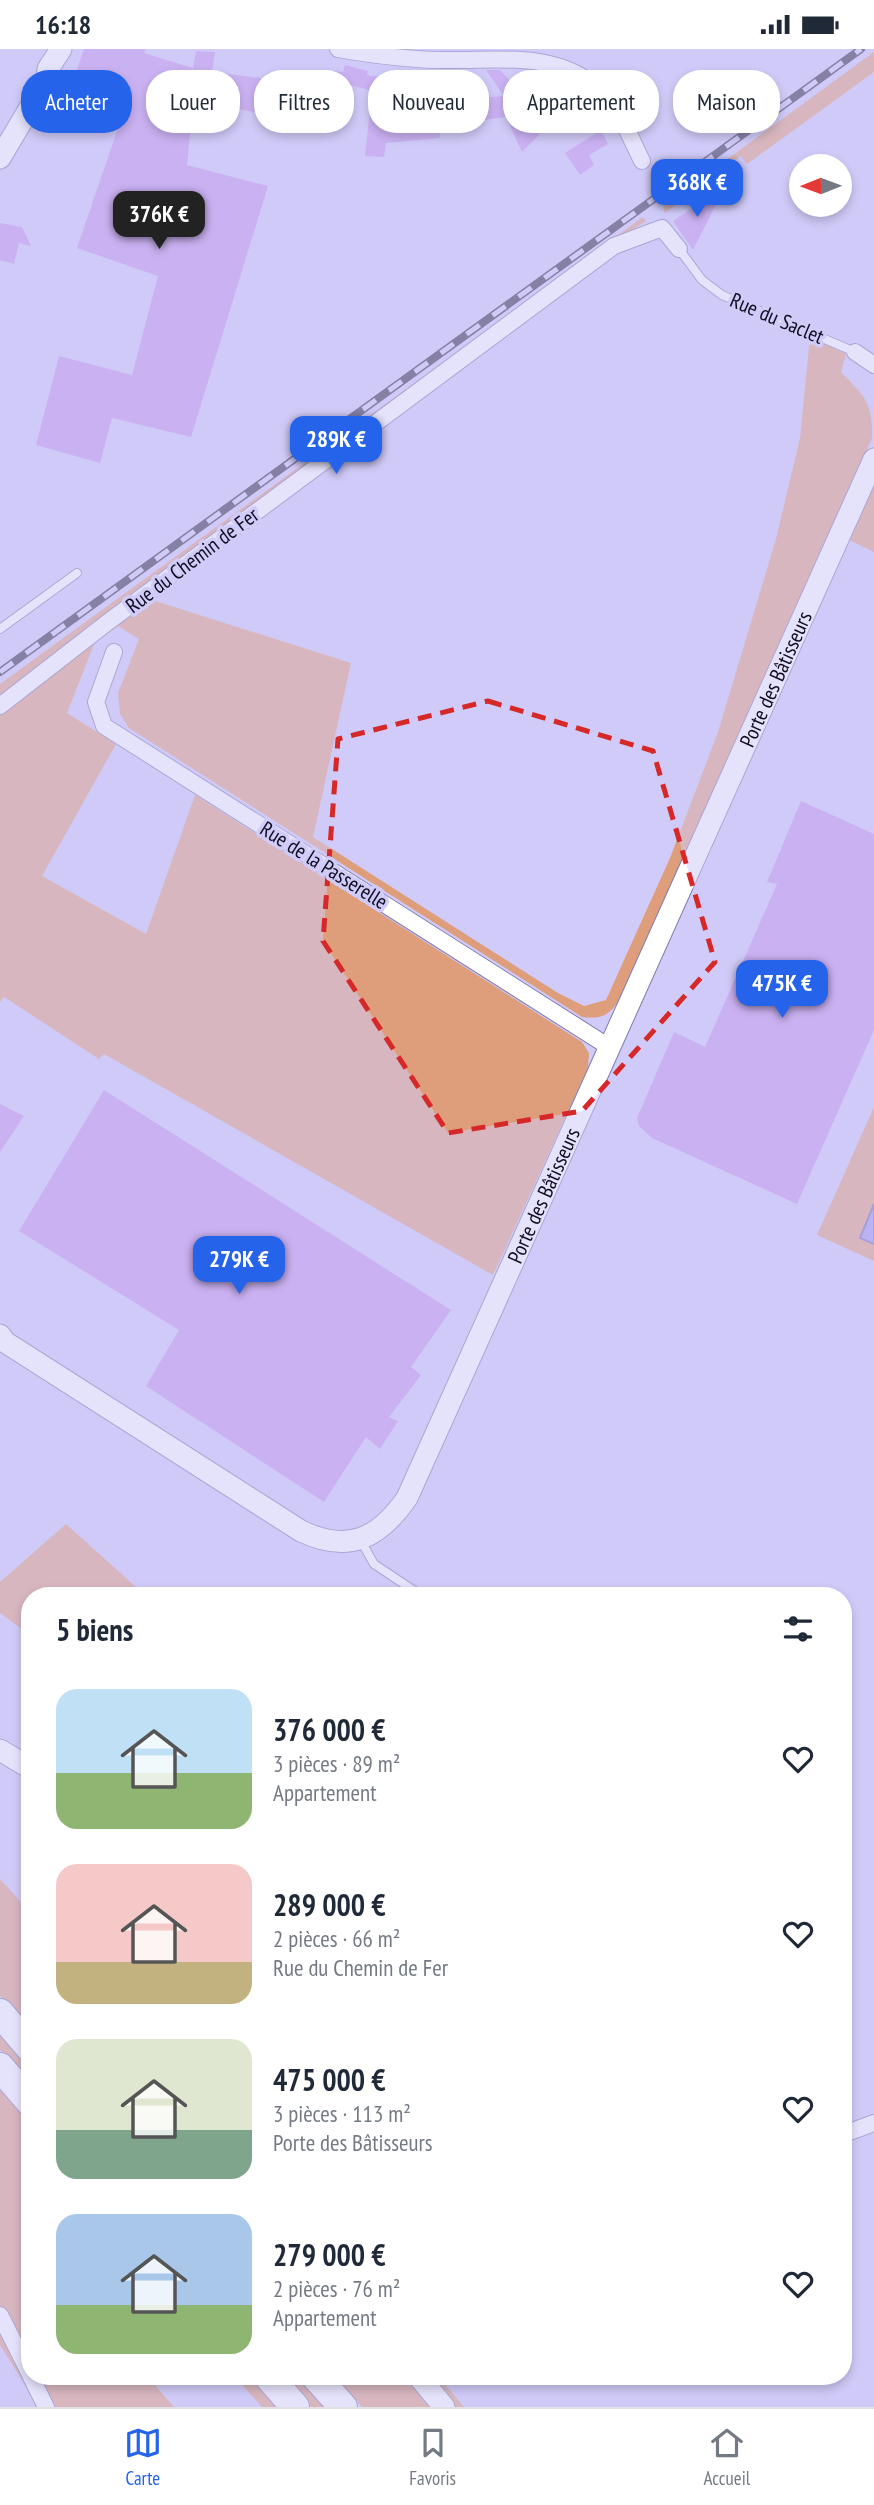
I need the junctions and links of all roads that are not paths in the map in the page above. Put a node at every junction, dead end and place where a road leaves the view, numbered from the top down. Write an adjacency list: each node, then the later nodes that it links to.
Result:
1 (61, 49): 3 (street)
2 (338, 49): 4 (street)
3 (0, 158)
4 (642, 160)
5 (662, 228): 6 (street, Rue du Saclet); 13 (street, Rue du Chemin de Fer)
6 (679, 249): 7 (lane, Rue du Saclet)
7 (855, 352): 8 (street, Rue du Saclet)
8 (874, 365)
9 (874, 459): 14 (street, Porte des Bâtisseurs)
10 (77, 573): 11 (lane)
11 (0, 629)
12 (114, 652): 14 (street, Rue de la Passerelle)
13 (0, 706)
14 (609, 1047): 16 (street, Porte des Bâtisseurs)
15 (2, 1341): 16 (street)
16 (360, 1541): 17 (lane)
17 (408, 1587)
18 (0, 1750): 19 (street)
19 (21, 1763)
20 (0, 2013): 21 (highway)
21 (21, 2037)
22 (0, 2067): 23 (highway)
23 (21, 2092)
24 (874, 2123): 25 (street)
25 (852, 2131)
26 (0, 2315): 27 (street)
27 (21, 2357)
28 (35, 2385): 32 (street)
29 (276, 2385): 33 (highway)
30 (323, 2385): 34 (highway)
31 (426, 2385): 35 (street)
32 (46, 2407)
33 (295, 2407)
34 (343, 2407)
35 (444, 2407)

